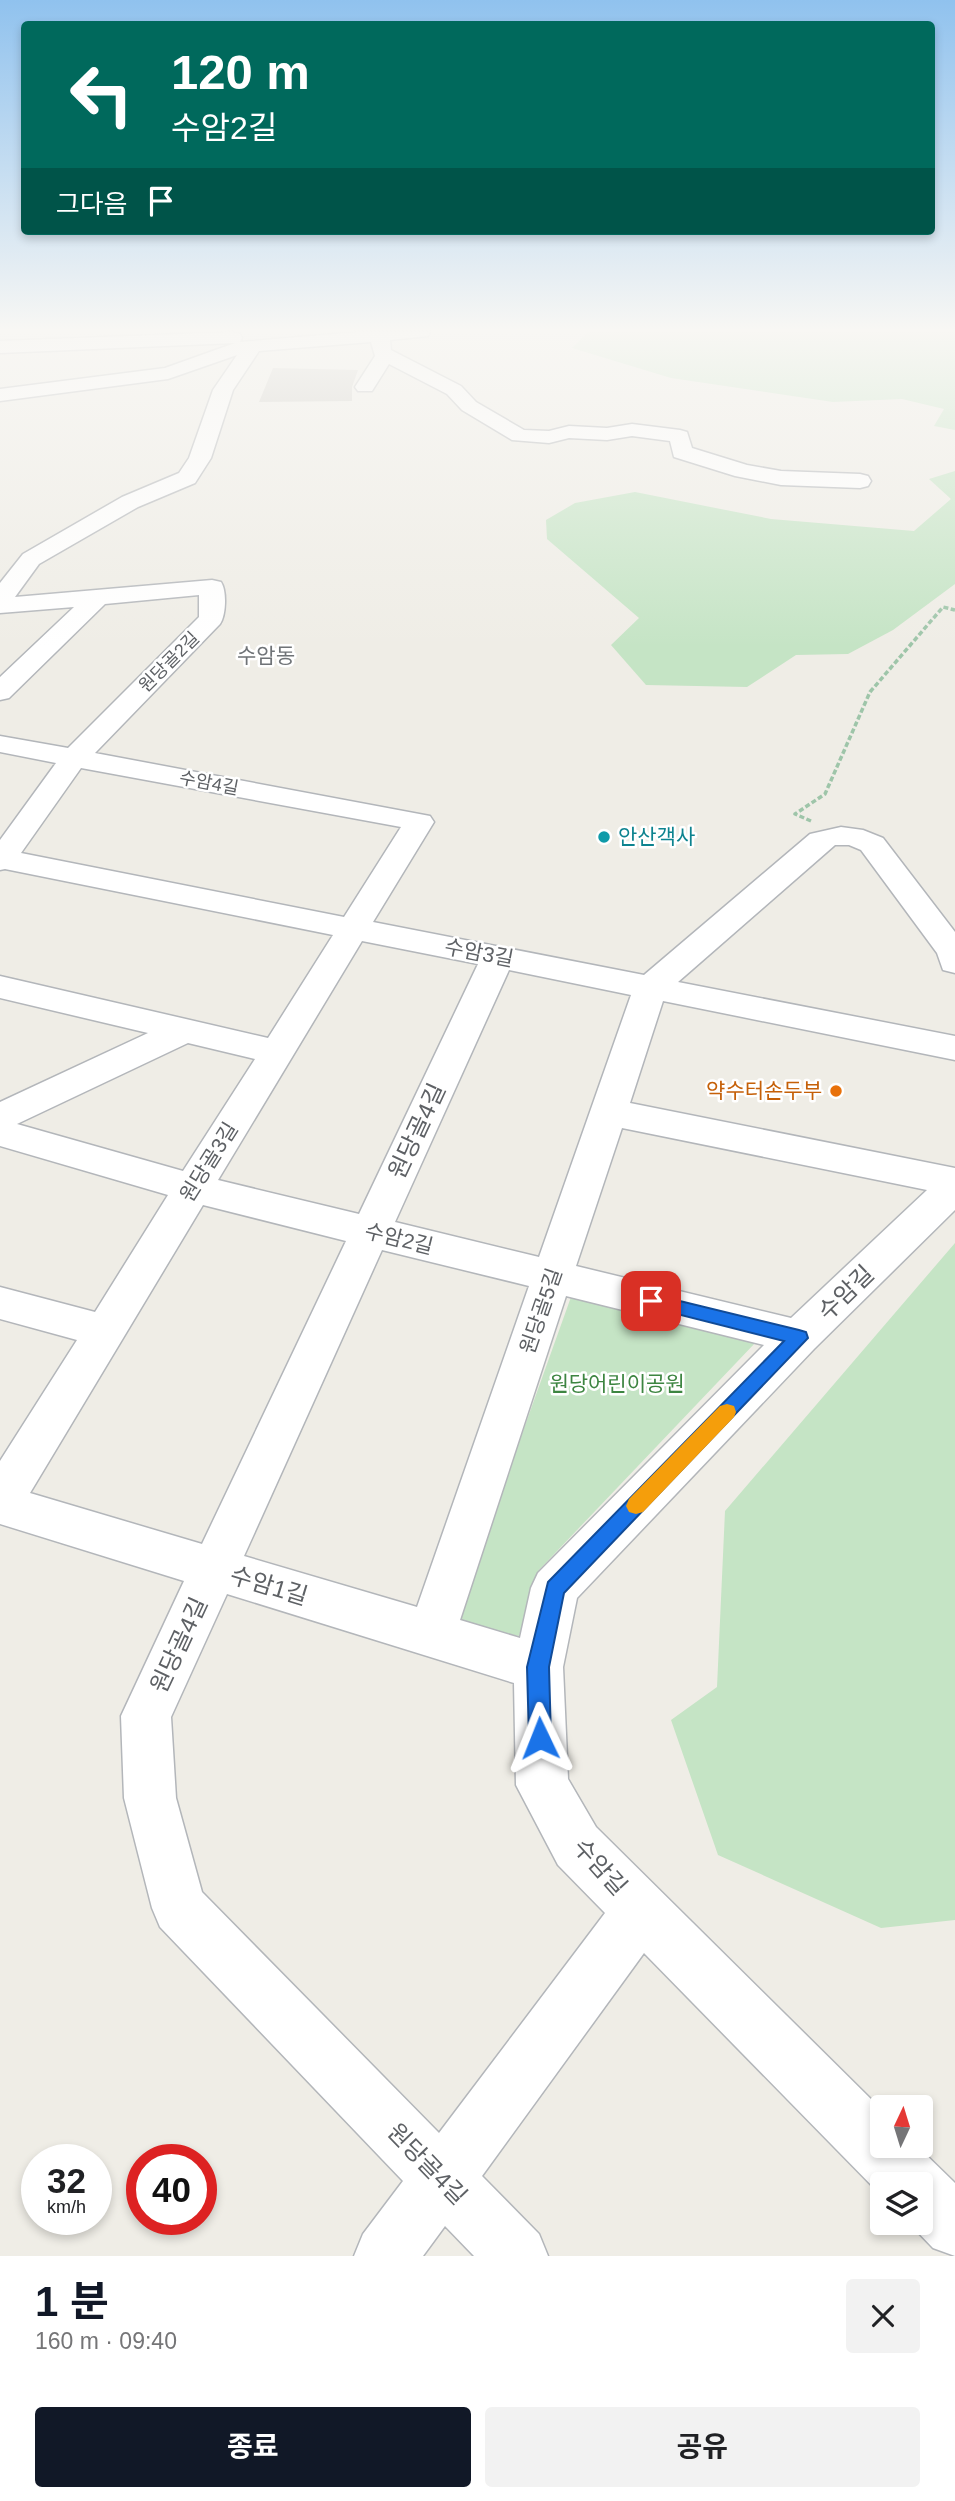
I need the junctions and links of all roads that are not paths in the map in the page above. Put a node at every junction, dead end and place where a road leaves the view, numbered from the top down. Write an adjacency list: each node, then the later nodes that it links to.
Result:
1 (207, 437): 5 (street)
2 (680, 437): 3 (street)
3 (860, 481)
4 (98, 597): 6 (street, 원당골2길); 7 (street); 9 (street, 원당골2길)
5 (0, 600)
6 (0, 606)
7 (0, 692)
8 (0, 744): 9 (street, 수암4길)
9 (74, 758): 10 (street, 수암4길); 11 (street, 원당골2길)
10 (419, 822): 12 (street, 원당골3길)
11 (4, 850): 12 (street, 수암3길)
12 (354, 928): 13 (street, 수암3길); 19 (street, 원당골3길)
13 (498, 957): 16 (street, 수암3길); 26 (street, 원당골4길)
14 (955, 962): 16 (street)
15 (0, 987): 17 (street)
16 (651, 987): 18 (street, 수암3길); 20 (street, 원당골5길)
17 (185, 1030): 19 (street); 21 (street)
18 (955, 1048)
19 (277, 1052): 25 (street, 원당골3길)
20 (608, 1111): 23 (street); 27 (street, 원당골5길)
21 (0, 1116)
22 (0, 1133): 25 (street, 수암2길)
23 (955, 1181)
24 (955, 1187): 30 (street, 수암길)
25 (193, 1188): 26 (street, 수암2길); 29 (street, 원당골3길)
26 (370, 1231): 27 (street, 수암2길); 32 (street, 원당골4길)
27 (552, 1276): 30 (street, 수암2길); 33 (street, 원당골5길)
28 (0, 1303): 29 (street)
29 (105, 1331): 31 (street, 원당골3길)
30 (799, 1338): 34 (street, 수암길)
31 (0, 1502): 32 (street, 수암1길)
32 (214, 1569): 33 (street, 수암1길); 37 (street, 원당골4길)
33 (431, 1635): 34 (street, 수암1길)
34 (538, 1667): 35 (street, 수암길)
35 (641, 1911): 36 (street, 수암길); 37 (street)
36 (901, 2172)
37 (442, 2179): 40 (street); 41 (street, 원당골4길)
38 (933, 2205): 39 (street)
39 (955, 2226)
40 (385, 2256)
41 (517, 2256)

